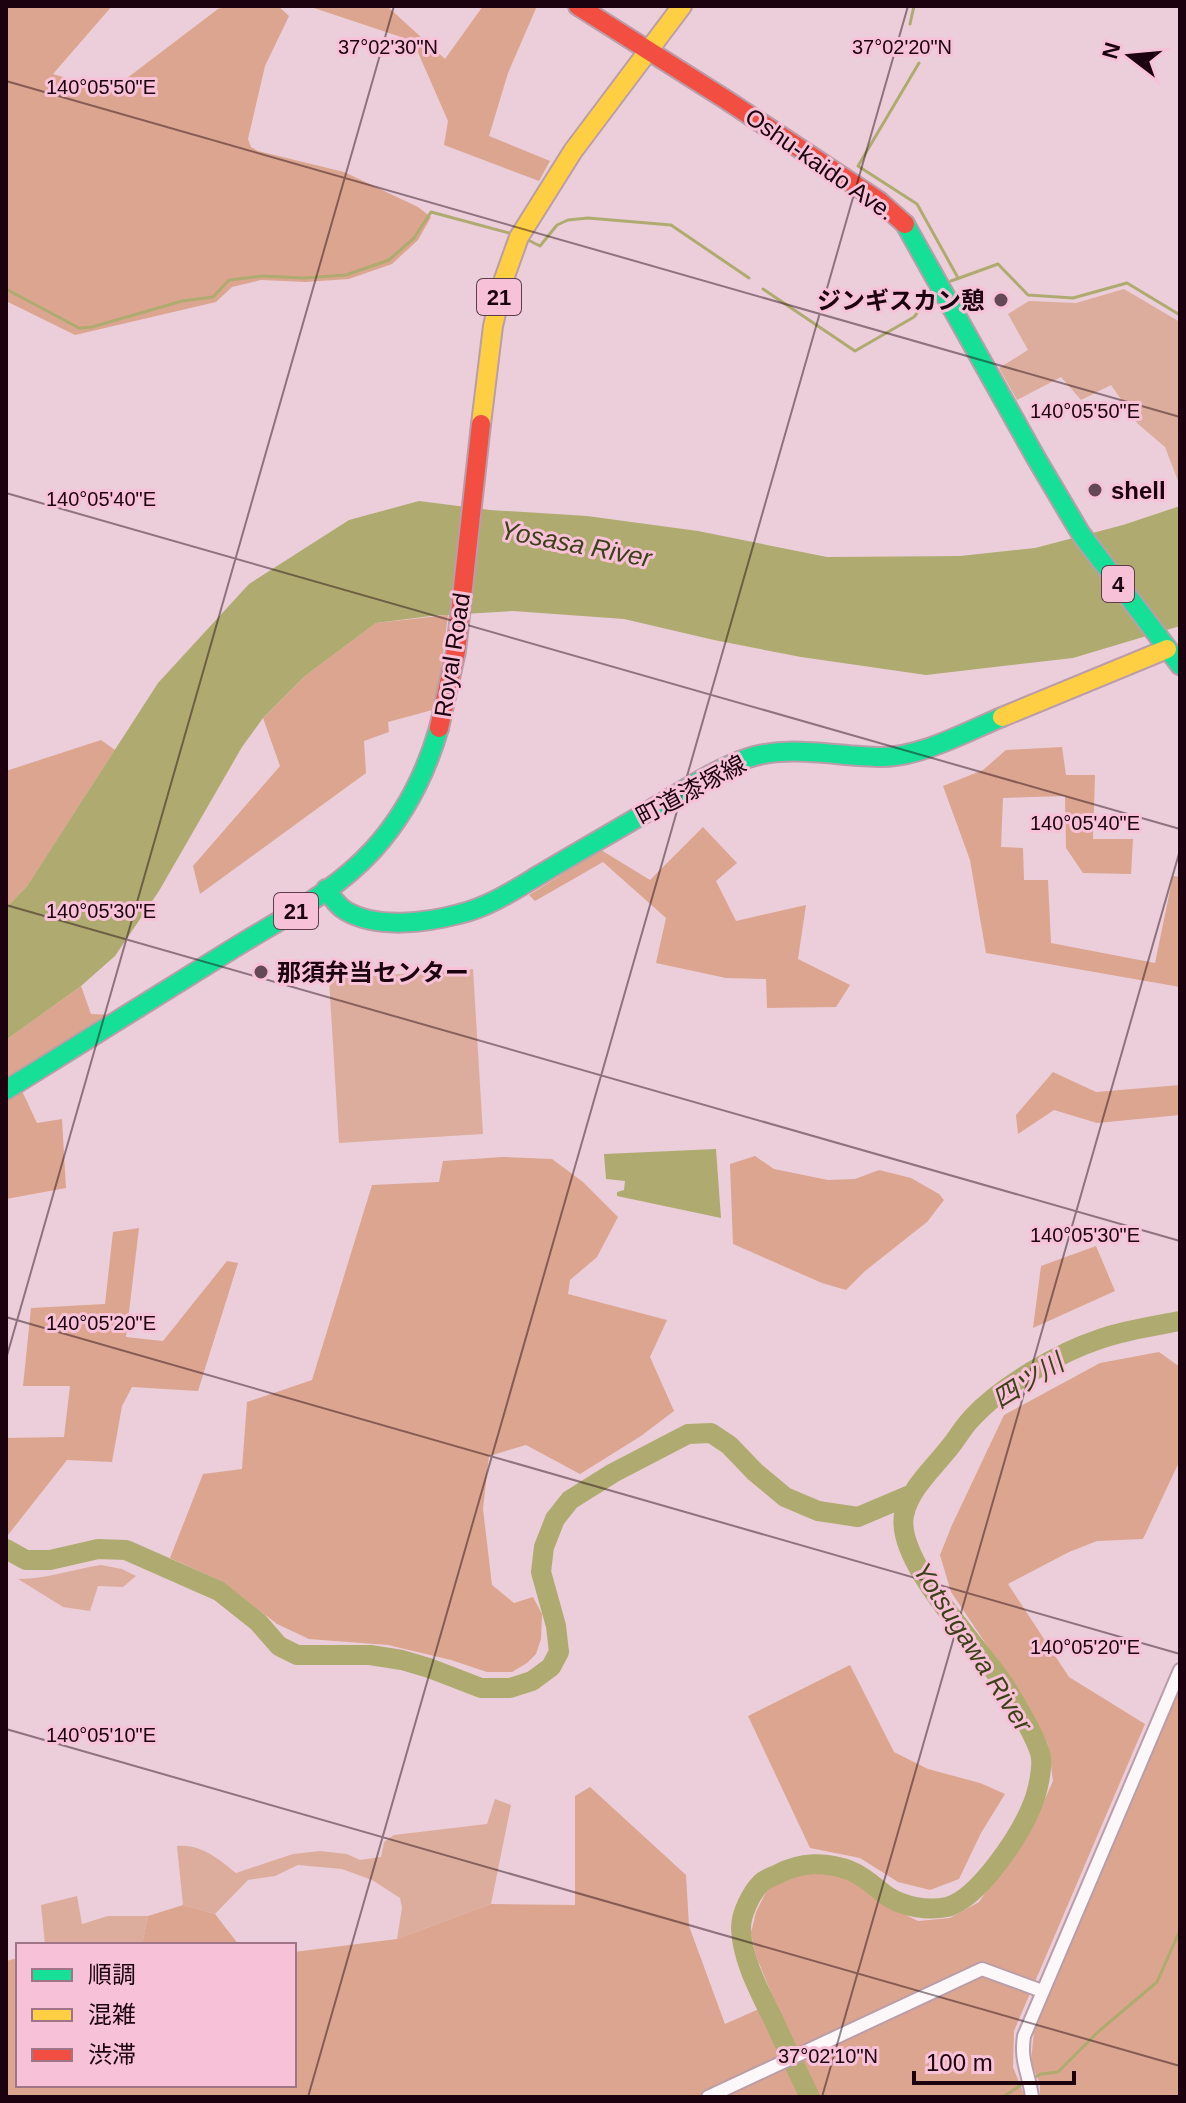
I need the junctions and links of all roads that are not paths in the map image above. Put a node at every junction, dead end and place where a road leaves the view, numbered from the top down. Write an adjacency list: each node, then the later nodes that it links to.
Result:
1 (578, 6): 3 (main road, Oshu-kaido Ave. / 4)
2 (682, 6): 3 (main road, Royal Road)
3 (649, 50): 4 (main road, Oshu-kaido Ave. / 4); 6 (main road, Royal Road / 21)
4 (1167, 649): 5 (main road, Oshu-kaido Ave. / 4); 6 (main road, 町道漆塚線)
5 (1180, 665)
6 (326, 889): 7 (main road, Royal Road / 21)
7 (6, 1090)
8 (1180, 1671): 9 (street)
9 (1042, 1991): 10 (street); 11 (street)
10 (708, 2097)
11 (1032, 2097)

